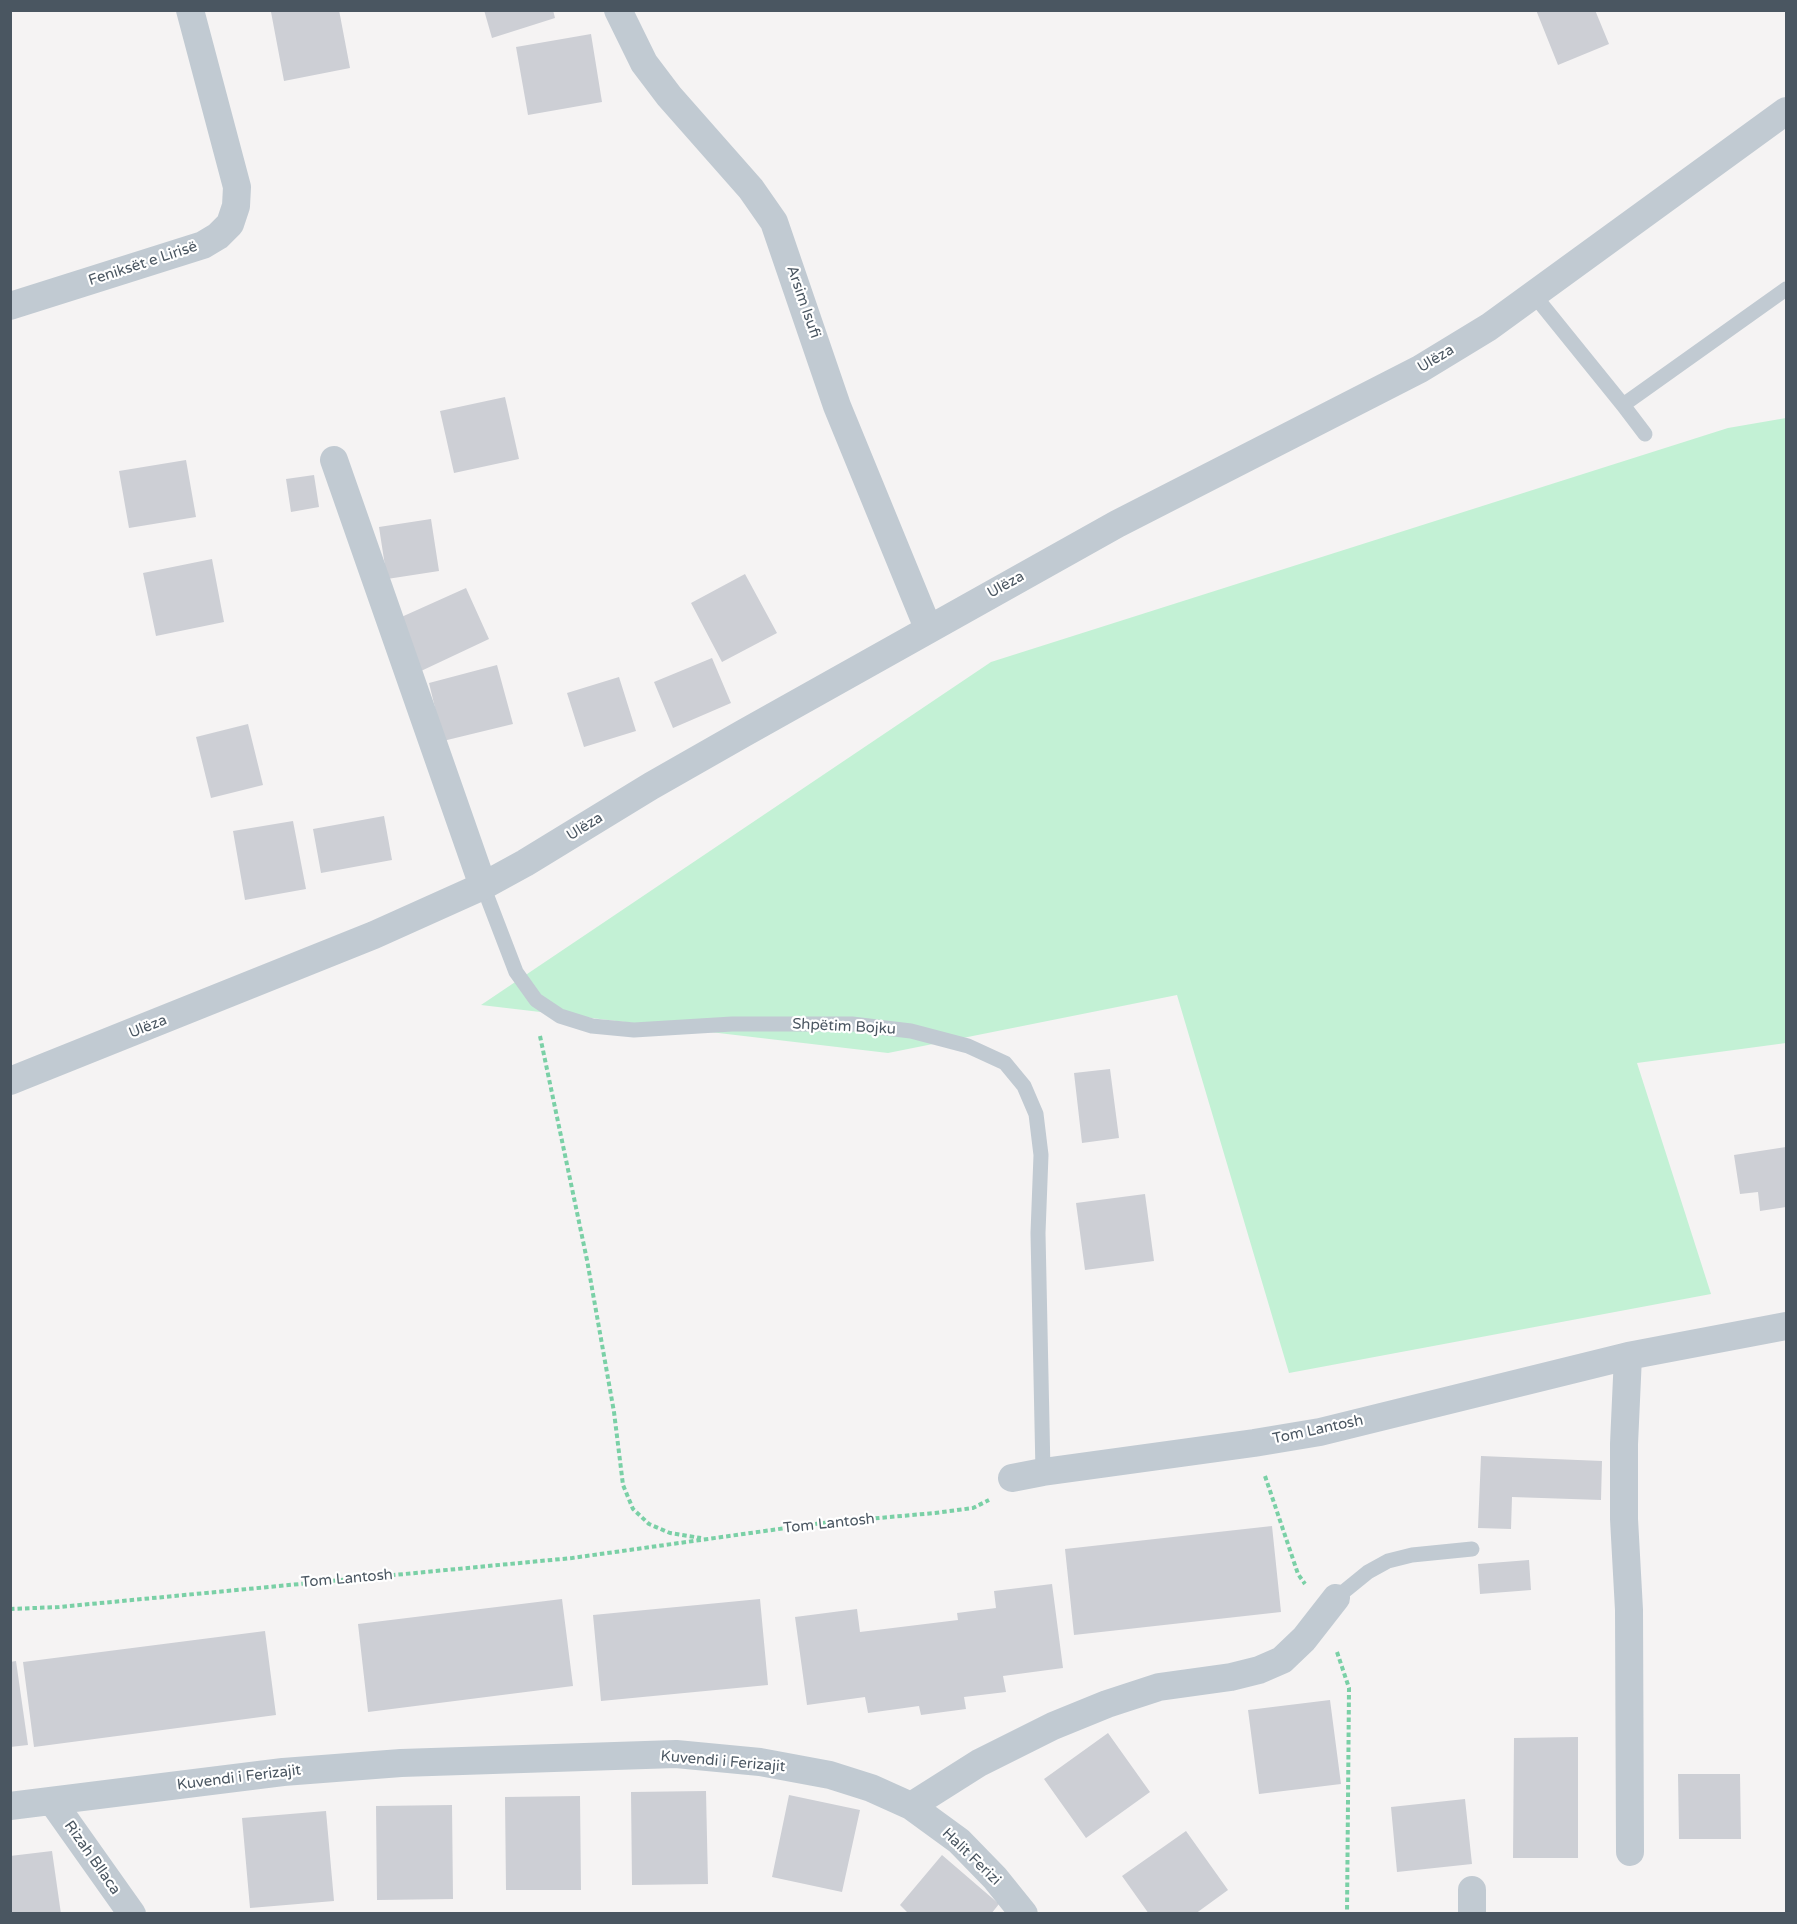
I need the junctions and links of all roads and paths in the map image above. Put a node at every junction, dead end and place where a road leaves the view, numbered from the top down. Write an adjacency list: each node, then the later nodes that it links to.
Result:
1 (190, 10): 6 (street, Feniksët e Lirisë)
2 (618, 10): 10 (street, Arsim Isufi)
3 (1786, 111): 5 (street, Ulëza)
4 (1786, 289): 7 (lane)
5 (1534, 295): 7 (lane); 10 (street, Ulëza)
6 (10, 306)
7 (1623, 405): 8 (lane)
8 (1645, 434)
9 (334, 460): 11 (street)
10 (928, 628): 11 (street, Ulëza)
11 (483, 886): 13 (street, Ulëza); 17 (lane, Shpëtim Bojku)
12 (539, 1033): 19 (path)
13 (10, 1081)
14 (1786, 1326): 15 (street, Tom Lantosh)
15 (1628, 1356): 16 (street, Tom Lantosh); 26 (street)
16 (1254, 1443): 17 (street, Tom Lantosh); 21 (path)
17 (1043, 1472): 18 (street, Tom Lantosh)
18 (1012, 1478): 19 (path, Tom Lantosh)
19 (708, 1539): 22 (path, Tom Lantosh)
20 (1472, 1549): 21 (lane)
21 (1330, 1605): 25 (street); 29 (path)
22 (10, 1609)
23 (52, 1801): 24 (street, Kuvendi i Ferizajit); 25 (street, Kuvendi i Ferizajit); 27 (street, Rizah Bllaca)
24 (10, 1806)
25 (911, 1806): 28 (street, Halit Ferizi)
26 (1630, 1852)
27 (132, 1914)
28 (1024, 1914)
29 (1347, 1914)

